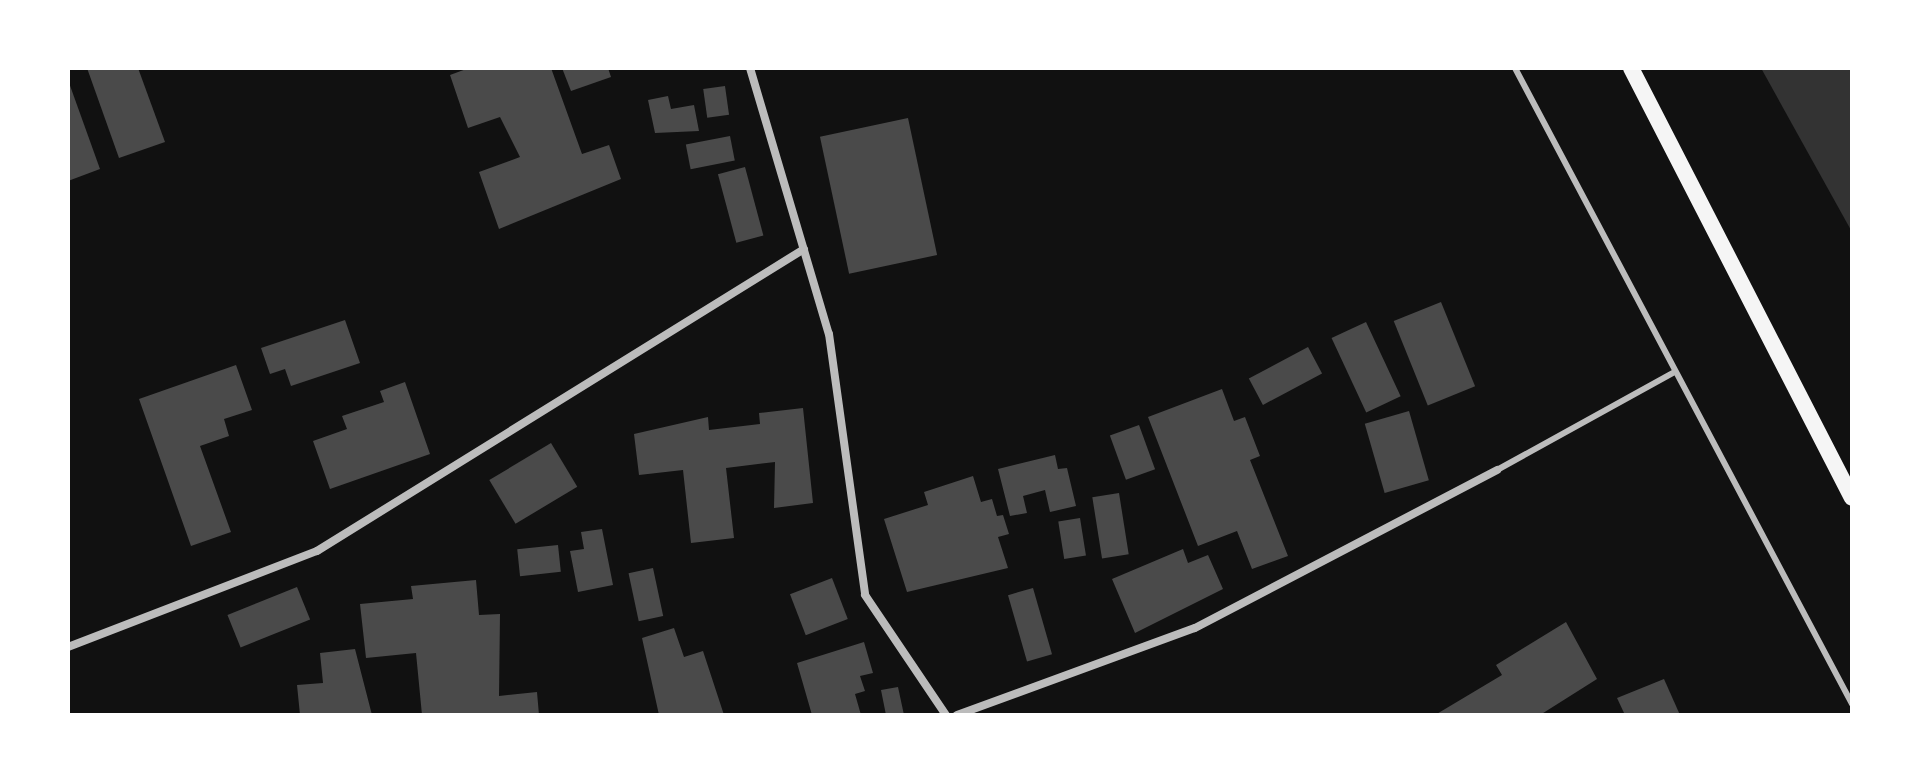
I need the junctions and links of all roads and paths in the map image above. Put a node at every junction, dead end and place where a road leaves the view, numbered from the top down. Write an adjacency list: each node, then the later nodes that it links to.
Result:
1 (750, 68): 4 (street)
2 (1515, 68): 5 (lane)
3 (1631, 68): 7 (main road)
4 (804, 249): 8 (street); 10 (street)
5 (1673, 373): 6 (lane); 9 (lane)
6 (1497, 470): 11 (street)
7 (1852, 498)
8 (68, 647)
9 (1852, 704)
10 (946, 715)
11 (957, 715)

